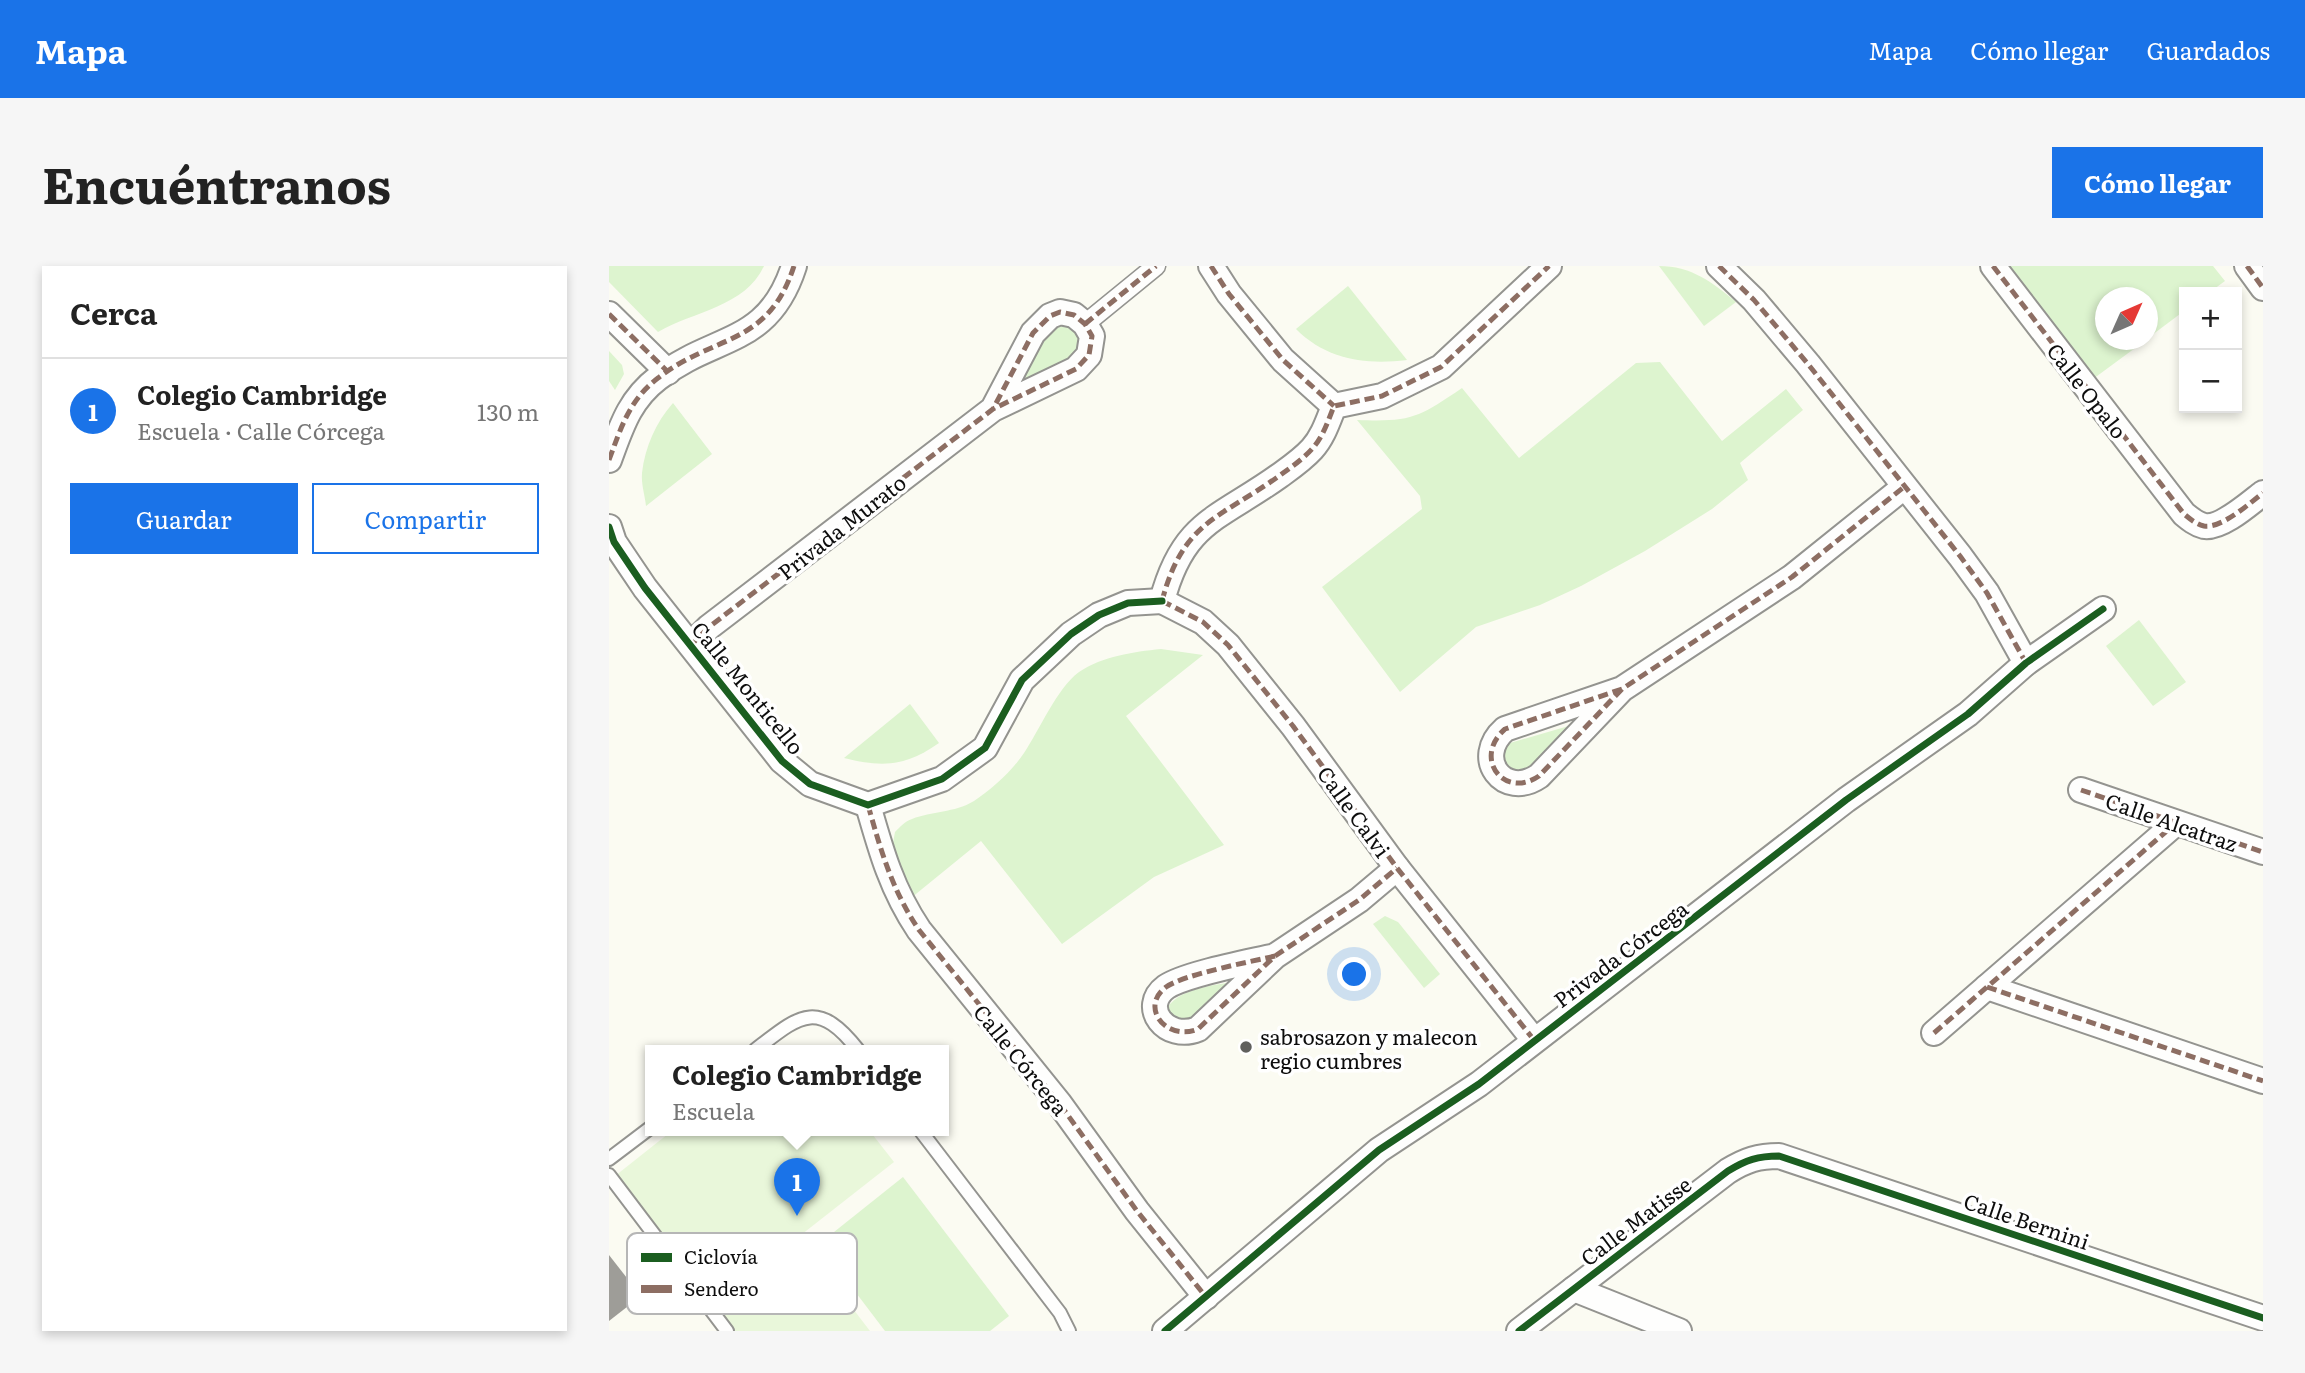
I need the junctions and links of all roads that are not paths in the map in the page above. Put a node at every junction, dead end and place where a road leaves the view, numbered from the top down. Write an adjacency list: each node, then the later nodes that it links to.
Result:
1 (794, 266): 11 (street)
2 (1156, 266): 10 (street)
3 (1211, 266): 12 (street)
4 (1549, 266): 12 (street)
5 (1719, 266): 15 (street)
6 (1993, 266): 16 (street, Calle Opalo)
7 (2247, 266): 8 (street)
8 (2263, 288)
9 (609, 314): 11 (street)
10 (1085, 324): 13 (street, Privada Murato); 13 (street, Privada Murato)
11 (668, 372): 14 (street)
12 (1334, 406): 18 (street)
13 (993, 409): 20 (street, Privada Murato)
14 (609, 460)
15 (1905, 486): 21 (street); 22 (street)
16 (2263, 494)
17 (609, 527): 20 (street, Calle Monticello)
18 (1161, 601): 24 (street); 27 (street, Calle Calvi)
19 (2103, 610): 21 (street, Privada Córcega)
20 (691, 645): 24 (street, Calle Monticello)
21 (2026, 663): 31 (street, Privada Córcega)
22 (1622, 689): 22 (street)
23 (2081, 790): 25 (street, Calle Alcatraz)
24 (868, 804): 42 (street, Calle Córcega)
25 (2176, 823): 26 (street, Calle Alcatraz); 29 (street)
26 (2263, 852)
27 (1397, 868): 28 (street); 31 (street, Calle Calvi)
28 (1275, 956)
29 (1987, 987): 30 (street); 34 (street)
30 (1934, 1033)
31 (1534, 1040): 42 (street, Privada Córcega)
32 (762, 1045): 33 (lane)
33 (852, 1045)
34 (2263, 1081)
35 (645, 1132): 38 (lane)
36 (924, 1136): 46 (lane)
37 (1779, 1156): 41 (street, Calle Matisse); 44 (street, Calle Bernini)
38 (609, 1159)
39 (609, 1175): 40 (lane)
40 (653, 1233)
41 (1573, 1289): 48 (street, Calle Matisse); 49 (street)
42 (1206, 1297): 47 (street, Privada Córcega)
43 (714, 1314): 45 (lane)
44 (2263, 1318)
45 (727, 1331)
46 (1069, 1331)
47 (1165, 1331)
48 (1519, 1331)
49 (1679, 1331)

